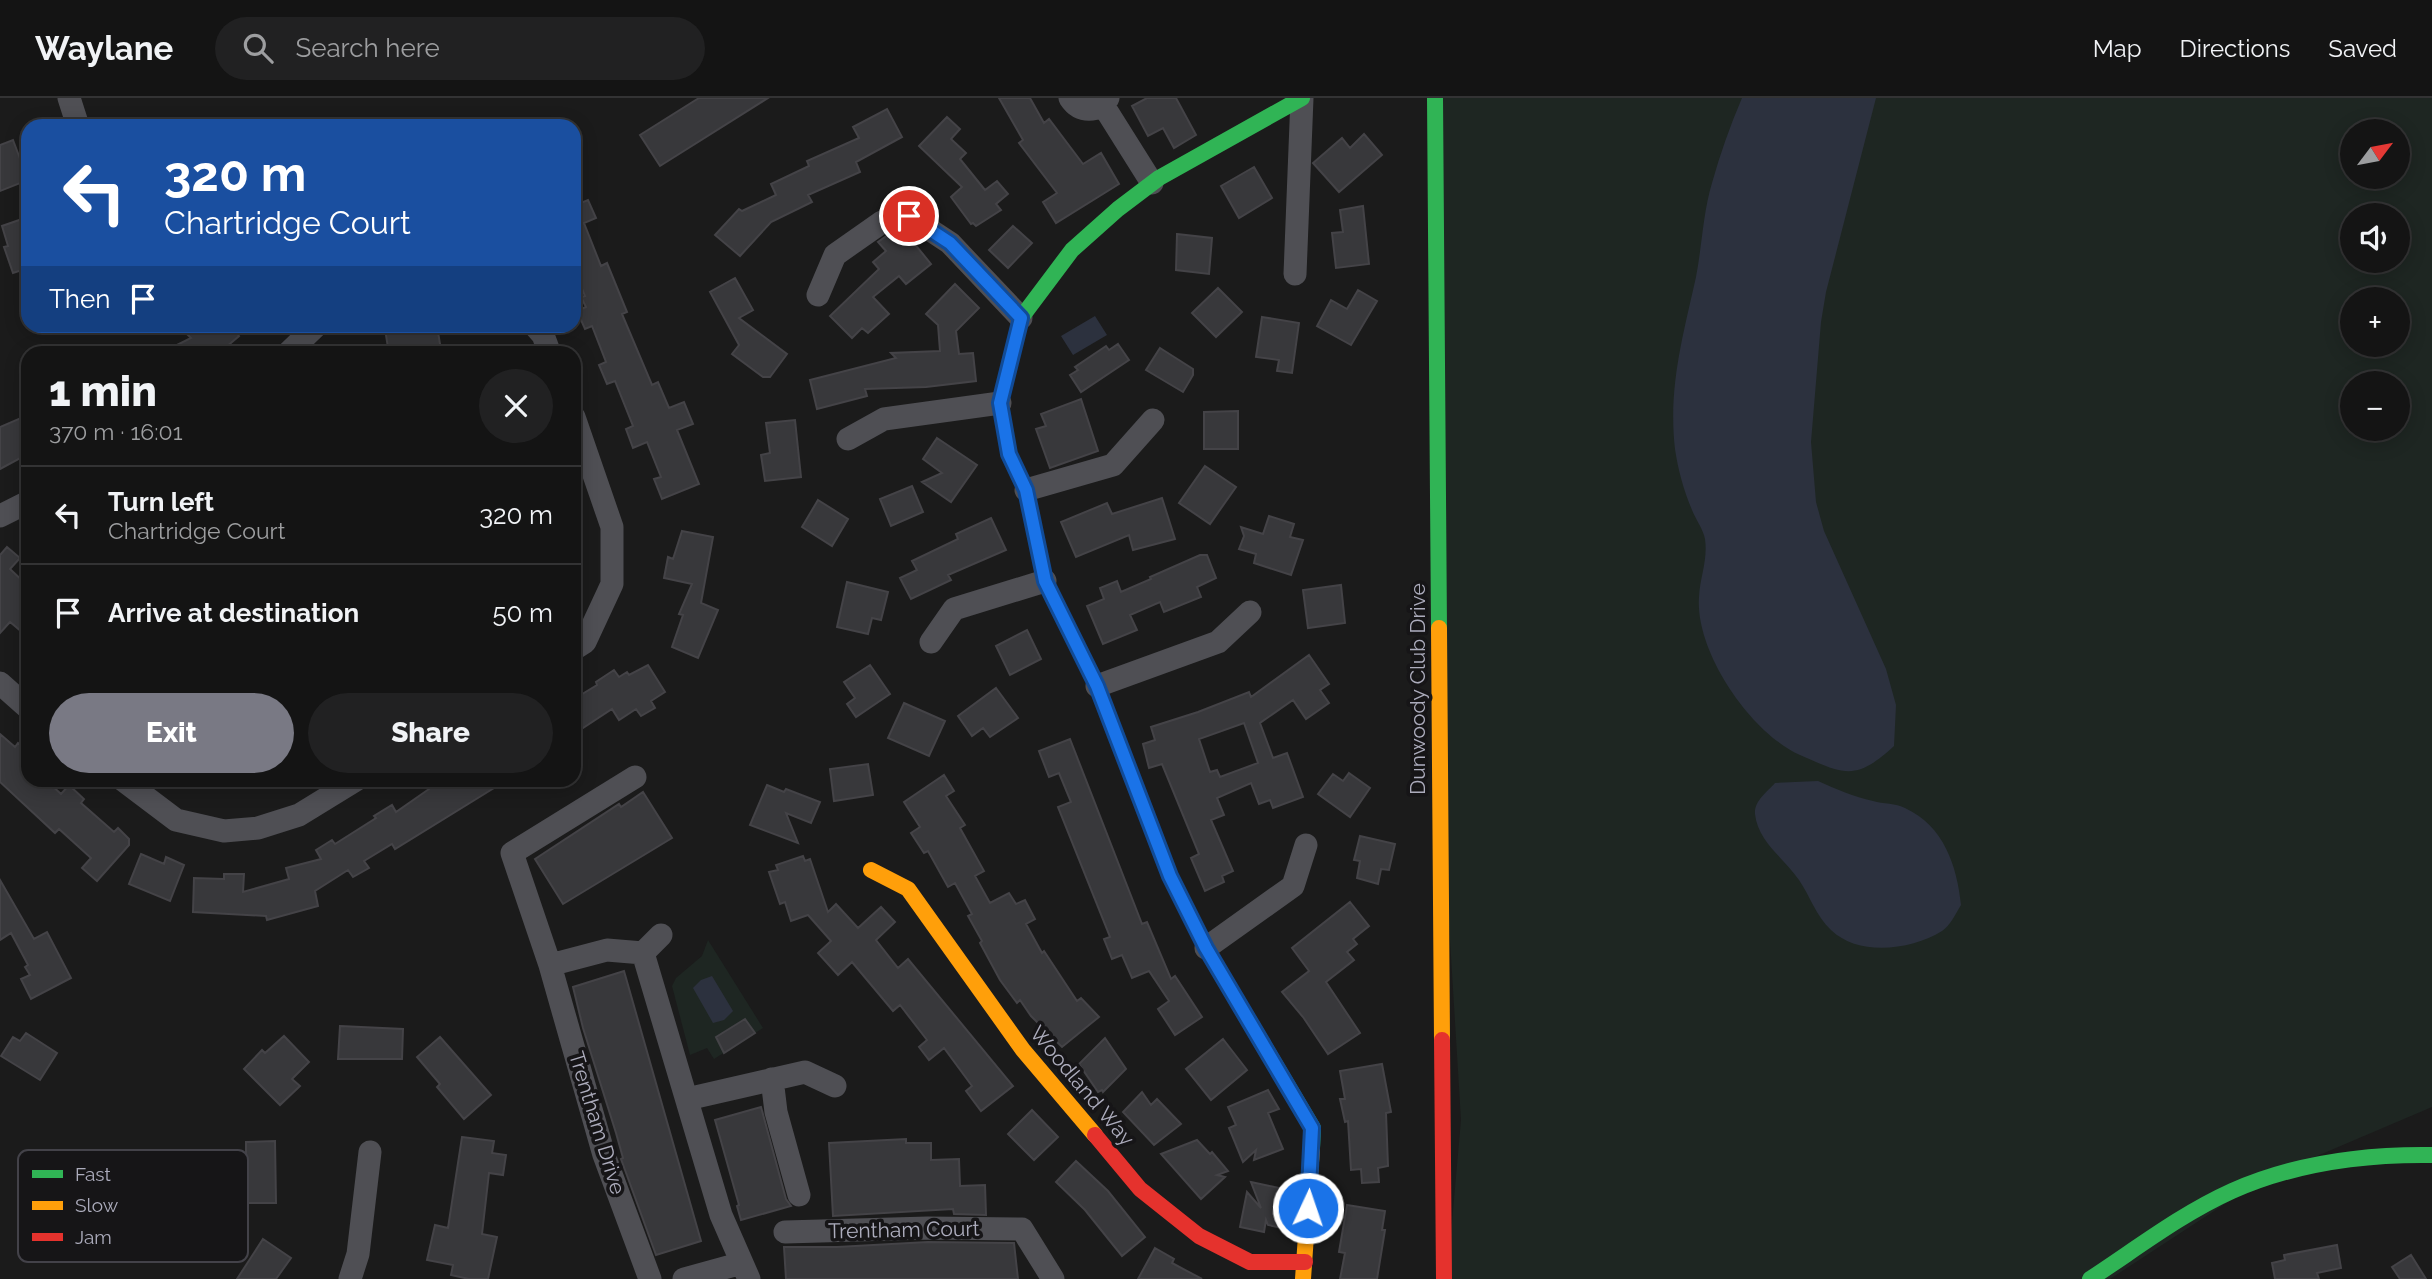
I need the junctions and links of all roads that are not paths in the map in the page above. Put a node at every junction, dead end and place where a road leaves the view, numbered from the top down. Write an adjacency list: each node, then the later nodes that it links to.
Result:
1 (69, 98): 6 (street)
2 (1070, 98): 5 (street)
3 (1302, 98): 7 (street); 8 (street)
4 (1435, 98): 50 (street, Dunwoody Club Drive)
5 (1106, 102): 7 (street)
6 (76, 119)
7 (1152, 183): 10 (street)
8 (1295, 274)
9 (818, 295): 10 (street)
10 (1021, 318): 13 (street)
11 (309, 333): 12 (street)
12 (295, 346)
13 (1000, 403): 16 (street); 17 (street)
14 (1153, 420): 17 (street)
15 (581, 437): 23 (street)
16 (848, 439)
17 (1026, 490): 20 (street)
18 (21, 506): 19 (street)
19 (0, 516)
20 (1045, 581): 22 (street); 25 (street)
21 (1250, 612): 25 (street)
22 (931, 642)
23 (581, 645)
24 (0, 683): 26 (street)
25 (1097, 686): 33 (street)
26 (21, 702)
27 (635, 777): 35 (street, Trentham Drive)
28 (132, 787): 29 (street)
29 (345, 787)
30 (1306, 845): 33 (street)
31 (871, 870): 43 (street, Woodland Way)
32 (661, 935): 34 (street)
33 (1206, 948): 43 (street)
34 (643, 953): 35 (street); 38 (street)
35 (550, 965): 46 (street, Trentham Drive)
36 (772, 1079): 37 (street); 38 (street); 41 (street)
37 (835, 1086)
38 (687, 1099): 44 (street)
39 (370, 1152): 45 (street)
40 (2432, 1155): 51 (street)
41 (799, 1195)
42 (785, 1232): 48 (street, Trentham Court)
43 (1305, 1262): 49 (street)
44 (745, 1271): 47 (street)
45 (350, 1279)
46 (650, 1279)
47 (684, 1279)
48 (1053, 1279)
49 (1303, 1279)
50 (1444, 1279)
51 (2090, 1279)

